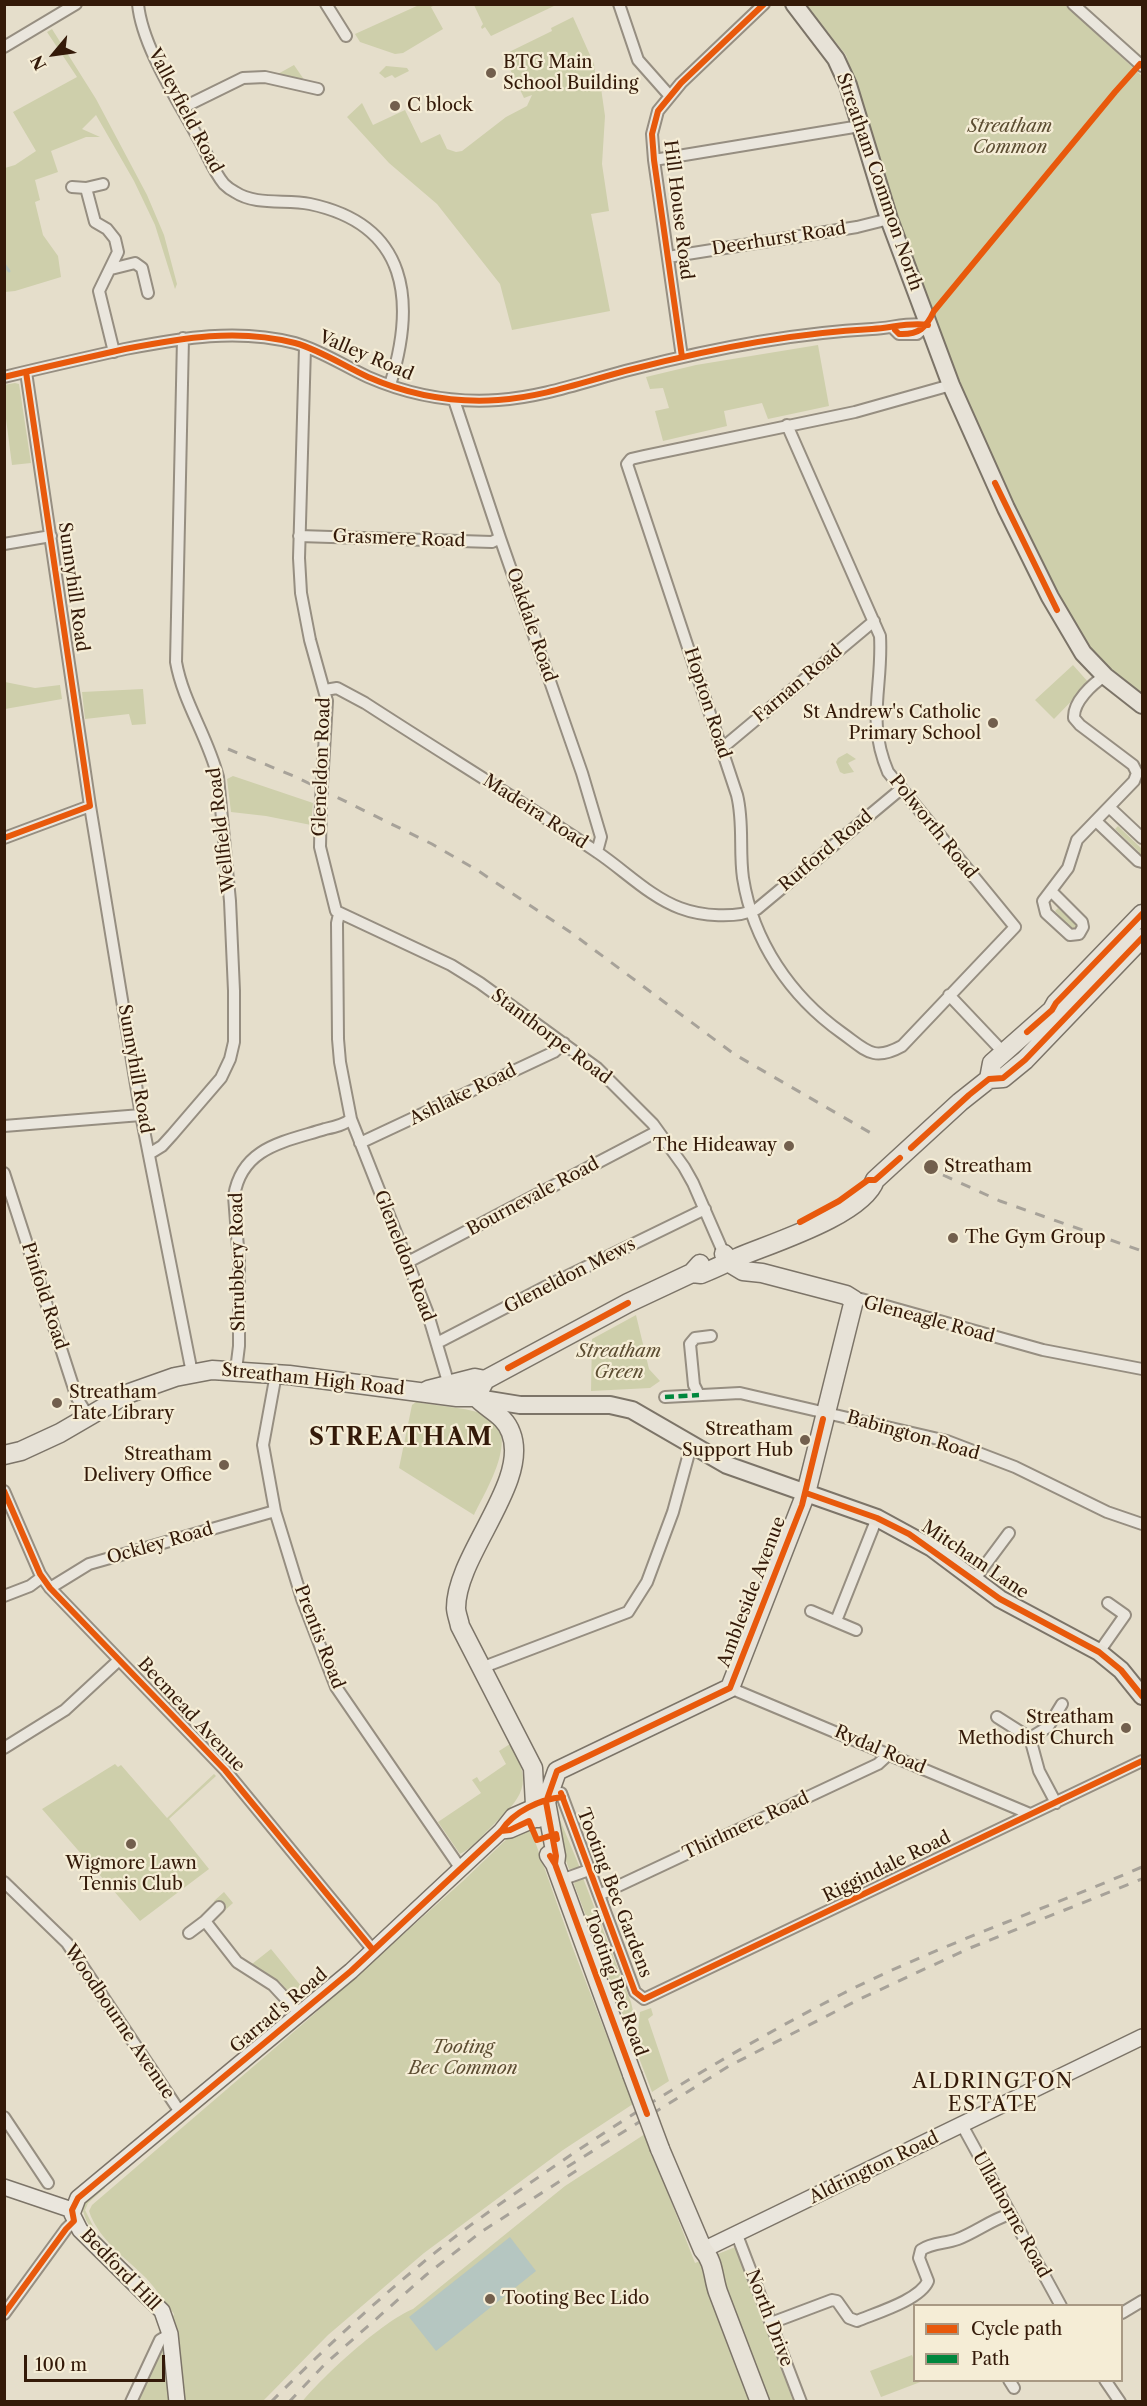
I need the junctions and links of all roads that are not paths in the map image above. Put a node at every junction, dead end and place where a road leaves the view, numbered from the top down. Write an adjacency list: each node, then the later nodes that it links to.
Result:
1 (76, 4): 9 (street)
2 (138, 4): 13 (street, Valleyfield Road)
3 (326, 4): 8 (street)
4 (619, 4): 12 (street)
5 (764, 4): 12 (street, Hill House Road)
6 (794, 4): 14 (main road, Streatham Common North)
7 (1073, 4): 10 (street)
8 (346, 36)
9 (4, 47)
10 (1143, 66)
11 (318, 89): 13 (street)
12 (669, 95): 15 (street, Hill House Road)
13 (182, 108): 30 (street, Valleyfield Road)
14 (860, 126): 15 (street); 19 (main road, Streatham Common North)
15 (654, 160): 20 (street, Hill House Road)
16 (103, 184): 18 (street)
17 (72, 188): 18 (street)
18 (86, 188): 21 (street)
19 (889, 219): 20 (street, Deerhurst Road); 23 (main road, Streatham Common North)
20 (668, 257): 27 (street, Hill House Road)
21 (111, 269): 22 (street); 26 (street)
22 (148, 293)
23 (928, 325): 27 (street, Valley Road); 31 (main road, Streatham Common North)
24 (183, 338): 25 (street, Valley Road); 26 (street, Valley Road); 65 (street, Wellfield Road)
25 (305, 347): 30 (street, Valley Road); 35 (street, Gleneldon Road)
26 (114, 352): 28 (street, Valley Road)
27 (682, 357): 32 (street, Valley Road)
28 (26, 372): 29 (street, Valley Road); 34 (street, Sunnyhill Road)
29 (4, 377)
30 (390, 385): 32 (street, Valley Road)
31 (951, 385): 33 (street, Hopton Road); 39 (main road, Streatham Common North)
32 (454, 400): 36 (street, Oakdale Road)
33 (787, 425): 38 (street, Polworth Road); 42 (street, Hopton Road)
34 (51, 536): 37 (street); 44 (street, Sunnyhill Road)
35 (298, 536): 36 (street, Grasmere Road); 40 (street, Gleneldon Road)
36 (500, 538): 49 (street, Oakdale Road)
37 (4, 544)
38 (874, 621): 42 (street, Farnan Road); 43 (street, Polworth Road)
39 (1105, 676): 41 (main road, Streatham Common North); 45 (street)
40 (325, 690): 49 (street, Madeira Road); 53 (street, Gleneldon Road, bridge)
41 (1143, 705)
42 (722, 747): 52 (street, Hopton Road)
43 (901, 789): 52 (street, Rutford Road); 56 (street, Polworth Road)
44 (90, 806): 47 (street); 60 (street, Sunnyhill Road)
45 (1109, 807): 46 (street); 48 (street)
46 (1097, 822): 50 (street); 51 (street)
47 (4, 838)
48 (1143, 838)
49 (597, 852): 52 (street, Madeira Road)
50 (1143, 862)
51 (1051, 891)
52 (751, 912): 56 (street, Hopton Road)
53 (339, 914): 57 (street, Stanthorpe Road); 61 (street, Gleneldon Road)
54 (1143, 914): 58 (highway, Streatham High Road)
55 (1143, 938): 59 (highway, Streatham High Road)
56 (949, 995): 58 (street)
57 (564, 1043): 63 (street, Stanthorpe Road); 64 (street, Ashlake Road)
58 (1004, 1053): 59 (highway, Streatham High Road)
59 (989, 1079): 67 (highway, Streatham High Road)
60 (141, 1115): 62 (street); 65 (street, Sunnyhill Road)
61 (351, 1119): 64 (street, Gleneldon Road); 77 (street, Shrubbery Road)
62 (4, 1126)
63 (658, 1131): 68 (street, Stanthorpe Road); 71 (street, Bournevale Road)
64 (360, 1143): 71 (street, Gleneldon Road)
65 (150, 1154): 78 (street, Sunnyhill Road)
66 (4, 1173): 88 (street, Pinfold Road)
67 (875, 1180): 69 (highway, Streatham High Road); 70 (highway, Streatham High Road)
68 (705, 1209): 70 (street, Stanthorpe Road); 75 (street, Gleneldon Mews)
69 (761, 1249): 70 (highway, Streatham High Road); 72 (highway)
70 (727, 1258): 72 (highway, Gleneagle Road); 80 (highway, Streatham High Road)
71 (408, 1262): 75 (street, Gleneldon Road)
72 (762, 1273): 73 (highway, Gleneagle Road)
73 (854, 1300): 76 (street, Gleneagle Road); 87 (highway, Ambleside Avenue)
74 (711, 1336): 83 (street)
75 (437, 1343): 81 (street, Gleneldon Road)
76 (1143, 1369)
77 (236, 1370): 78 (highway, Streatham High Road); 79 (highway, Streatham High Road)
78 (192, 1373): 88 (highway, Streatham High Road)
79 (276, 1374): 82 (highway, Streatham High Road); 94 (street, Prentis Road)
80 (485, 1380): 81 (highway, Streatham High Road); 84 (highway)
81 (448, 1384): 82 (highway, Streatham High Road)
82 (424, 1392): 84 (highway, Streatham High Road)
83 (699, 1395): 85 (street, Babington Road); 87 (street, Babington Road)
84 (476, 1397): 86 (main road, Mitcham Lane); 89 (highway)
85 (665, 1397)
86 (519, 1405): 89 (main road); 90 (main road, Mitcham Lane)
87 (825, 1411): 93 (highway, Ambleside Avenue); 96 (street, Babington Road)
88 (88, 1416): 91 (highway, Streatham High Road)
89 (512, 1435): 108 (highway, Tooting Bec Gardens)
90 (691, 1446): 93 (main road, Mitcham Lane); 108 (street)
91 (4, 1455)
92 (4, 1491): 98 (street, Becmead Avenue)
93 (806, 1493): 95 (main road, Mitcham Lane); 109 (highway, Ambleside Avenue)
94 (275, 1511): 100 (street, Ockley Road); 121 (street, Prentis Road)
95 (877, 1518): 99 (main road, Mitcham Lane); 104 (street)
96 (1143, 1524)
97 (1009, 1533): 99 (street)
98 (42, 1577): 100 (street, Becmead Avenue); 101 (street)
99 (974, 1580): 106 (main road, Mitcham Lane)
100 (50, 1588): 107 (street, Becmead Avenue)
101 (4, 1596)
102 (1108, 1603): 106 (street)
103 (811, 1611): 104 (street)
104 (836, 1621): 105 (street)
105 (856, 1630)
106 (1099, 1652): 110 (main road, Mitcham Lane)
107 (119, 1660): 114 (street); 129 (street, Becmead Avenue)
108 (481, 1668): 117 (highway, Tooting Bec Gardens)
109 (730, 1688): 115 (street, Rydal Road); 118 (highway, Ambleside Avenue)
110 (1143, 1696)
111 (1062, 1704): 113 (street)
112 (997, 1717): 113 (street)
113 (1030, 1738): 119 (street)
114 (4, 1748)
115 (890, 1753): 120 (street, Rydal Road); 125 (street, Thirlmere Road)
116 (1143, 1761): 119 (street, Riggindale Road)
117 (533, 1768): 118 (highway, Tooting Bec Gardens); 118 (highway)
118 (547, 1798): 121 (main road, Garrad's Road); 122 (street, Tooting Bec Gardens); 123 (highway, Tooting Bec Road)
119 (1056, 1803): 120 (street, Riggindale Road)
120 (1030, 1814): 130 (street, Riggindale Road)
121 (461, 1869): 129 (main road, Garrad's Road)
122 (589, 1870): 123 (street, Tooting Bec Gardens); 125 (street, Tooting Bec Gardens)
123 (558, 1872): 141 (highway, Tooting Bec Road, bridge)
124 (4, 1882): 133 (street, Woodbourne Avenue)
125 (599, 1895): 130 (street, Tooting Bec Gardens)
126 (219, 1907): 127 (street)
127 (205, 1922): 128 (street); 131 (street)
128 (189, 1933)
129 (373, 1950): 131 (main road, Garrad's Road)
130 (644, 1999)
131 (298, 2013): 133 (main road, Garrad's Road)
132 (1143, 2037): 135 (main road, Aldrington Road)
133 (180, 2112): 139 (main road, Garrad's Road)
134 (4, 2117): 136 (street)
135 (962, 2125): 138 (street, Ullathorne Road); 140 (main road, Aldrington Road)
136 (48, 2183)
137 (4, 2187): 139 (main road)
138 (1010, 2214): 143 (street, Ullathorne Road); 146 (street)
139 (73, 2216): 145 (street); 147 (main road, Bedford Hill)
140 (738, 2235): 141 (main road, Aldrington Road); 146 (street, North Drive)
141 (703, 2250): 151 (highway, Tooting Bec Road)
142 (1143, 2301): 144 (street)
143 (1060, 2304)
144 (1123, 2312)
145 (4, 2314)
146 (771, 2323): 152 (street, North Drive)
147 (170, 2334): 149 (street); 150 (main road, Bedford Hill)
148 (1106, 2382): 153 (street)
149 (130, 2402)
150 (177, 2402)
151 (760, 2402)
152 (801, 2402)
153 (1120, 2402)

